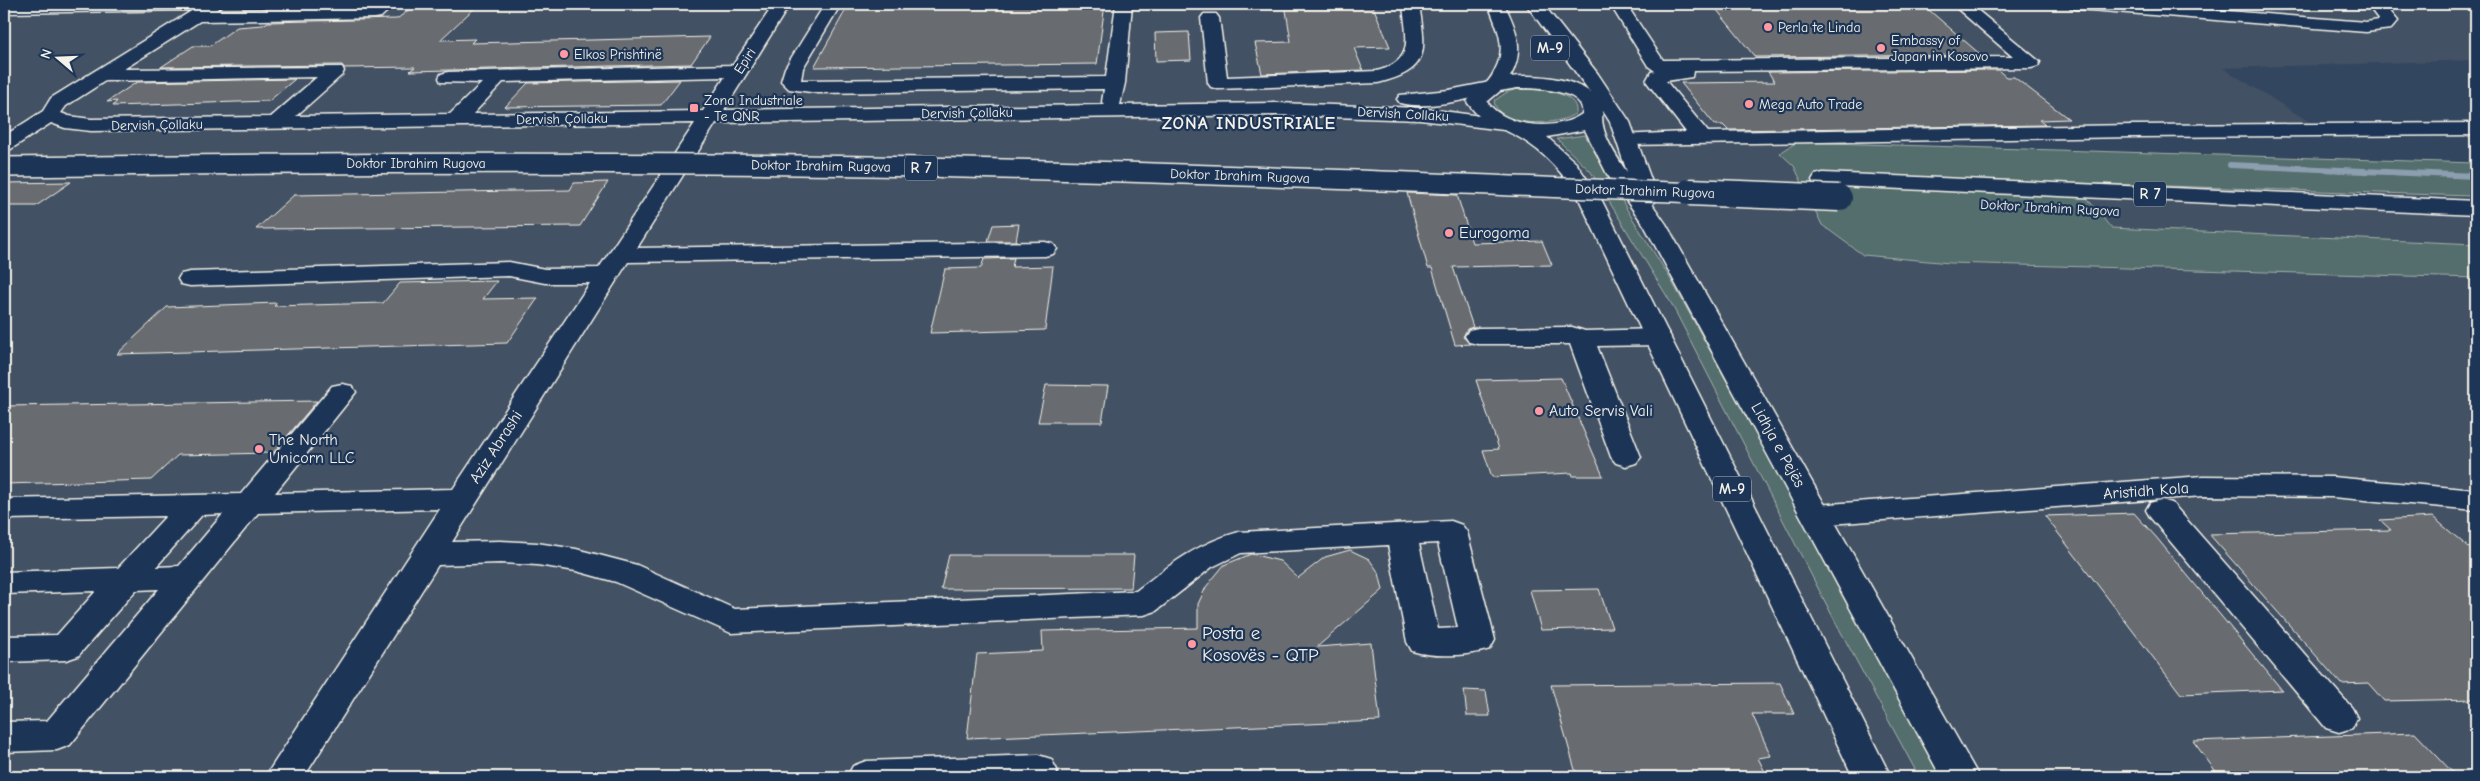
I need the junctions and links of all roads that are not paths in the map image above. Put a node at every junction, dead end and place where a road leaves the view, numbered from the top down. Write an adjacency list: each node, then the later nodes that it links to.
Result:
1 (215, 4): 13 (main road); 16 (main road)
2 (387, 4): 16 (main road)
3 (782, 4): 18 (main road, Epiri)
4 (833, 4): 24 (main road)
5 (1124, 4): 24 (main road)
6 (1411, 4): 23 (main road)
7 (1496, 4): 25 (main road, M-9)
8 (1534, 4): 26 (main road, Lidhja e Pejës / M-9); 37 (main road)
9 (1618, 4): 10 (main road)
10 (1960, 4)
11 (2077, 4): 14 (main road)
12 (2375, 4): 14 (main road)
13 (51, 5): 15 (main road)
14 (2112, 5)
15 (4, 8)
16 (196, 16): 20 (main road)
17 (1210, 18): 23 (main road)
18 (738, 71): 21 (main road); 31 (main road, Epiri)
19 (2004, 71): 36 (main road)
20 (103, 76): 29 (main road); 33 (main road)
21 (498, 77): 22 (main road); 32 (main road)
22 (448, 78)
23 (1262, 82): 27 (main road)
24 (1114, 83): 28 (main road)
25 (1491, 88): 26 (main road, Lidhja e Pejës); 27 (main road, Dervish Collaku); 34 (main road)
26 (1572, 90): 30 (main road, Lidhja e Pejës)
27 (1271, 109): 28 (main road, Dervish Çollaku); 34 (main road, Dervish Collaku)
28 (1111, 111): 31 (main road, Dervish Çollaku)
29 (50, 115): 33 (main road, Dervish Çollaku); 38 (main road)
30 (1591, 117): 34 (main road); 42 (main road, Lidhja e Pejës)
31 (708, 118): 32 (main road, Dervish Çollaku); 45 (main road, Aziz Abrashi)
32 (455, 121): 33 (main road, Dervish Çollaku)
33 (276, 123)
34 (1510, 126): 48 (main road, M-9)
35 (2476, 129): 36 (main road)
36 (1702, 138): 37 (main road)
37 (1627, 139): 42 (main road)
38 (4, 145)
39 (4, 150): 41 (main road, Doktor Ibrahim Rugova / R 7)
40 (4, 167): 43 (main road, Doktor Ibrahim Rugova / R 7, bridge)
41 (2476, 208)
42 (1655, 224): 58 (main road, Lidhja e Pejës)
43 (2476, 227)
44 (1044, 249): 45 (main road)
45 (613, 265): 46 (main road); 52 (main road, Aziz Abrashi)
46 (190, 279)
47 (1478, 336): 49 (main road)
48 (1658, 337): 49 (main road); 70 (main road, M-9)
49 (1581, 339): 51 (main road)
50 (342, 392): 54 (main road)
51 (1626, 457)
52 (463, 499): 54 (main road); 60 (main road, Aziz Abrashi)
53 (2476, 500): 58 (main road, Aristidh Kola)
54 (250, 504): 55 (main road); 61 (main road)
55 (193, 505): 56 (main road); 62 (main road)
56 (4, 509)
57 (2161, 510): 65 (main road)
58 (1816, 515): 71 (main road, Lidhja e Pejës)
59 (1401, 534): 60 (main road)
60 (427, 554): 67 (main road, Aziz Abrashi)
61 (189, 577): 62 (main road); 66 (main road)
62 (127, 579): 63 (main road); 64 (main road)
63 (4, 583)
64 (4, 649)
65 (2340, 718)
66 (4, 737)
67 (284, 777)
68 (866, 777): 69 (main road)
69 (1037, 777)
70 (1872, 777)
71 (1960, 777)

